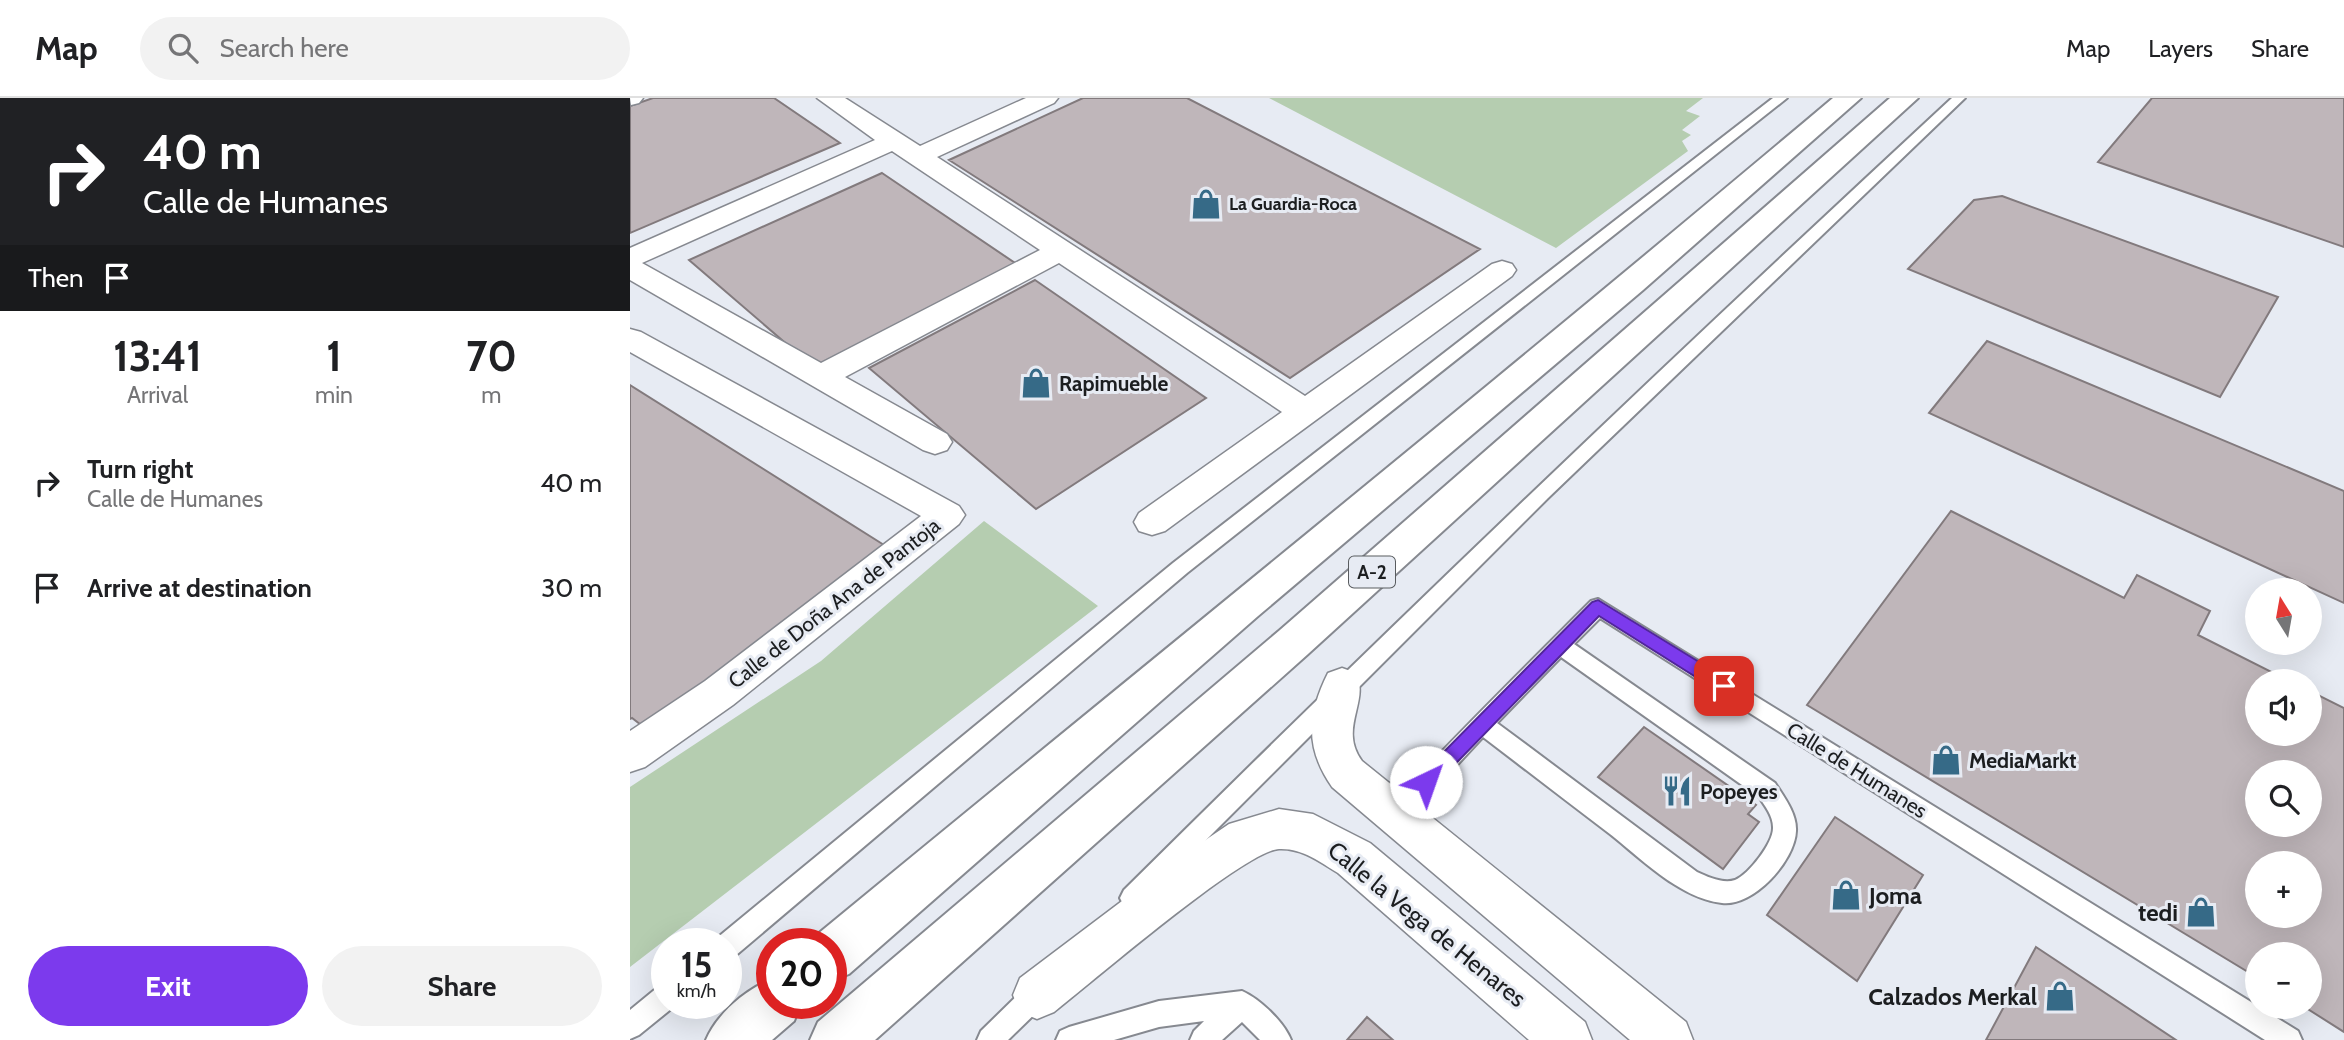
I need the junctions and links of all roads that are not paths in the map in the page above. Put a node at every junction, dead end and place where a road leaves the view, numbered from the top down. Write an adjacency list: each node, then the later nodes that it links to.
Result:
1 (1046, 98): 8 (street)
2 (1781, 98): 23 (lane)
3 (1848, 98): 24 (highway, A-2)
4 (1905, 98): 31 (highway, A-2)
5 (1959, 98): 19 (lane)
6 (847, 101): 7 (street)
7 (895, 139): 8 (street); 10 (street)
8 (919, 156): 9 (street)
9 (1062, 250): 14 (street); 15 (street)
10 (630, 258)
11 (630, 268): 14 (street)
12 (1502, 270): 15 (street)
13 (630, 339): 21 (street, Calle de Doña Ana de Pantoja)
14 (820, 377): 16 (street)
15 (1306, 412): 17 (street)
16 (935, 442)
17 (1152, 522)
18 (1559, 645): 20 (lane, Calle de Humanes); 20 (lane); 38 (lane, Calle de Humanes)
19 (1342, 685): 22 (street); 25 (lane)
20 (1482, 724): 22 (lane, Calle de Humanes)
21 (630, 754)
22 (1397, 814): 37 (street)
23 (742, 934)
24 (847, 942)
25 (1037, 995): 32 (lane); 36 (street, Calle la Vega de Henares)
26 (1242, 1004): 33 (lane); 34 (lane); 35 (lane)
27 (651, 1009): 29 (lane)
28 (757, 1019): 30 (highway)
29 (630, 1026)
30 (732, 1040)
31 (836, 1040)
32 (990, 1040)
33 (1069, 1040)
34 (1203, 1040)
35 (1278, 1040)
36 (1567, 1040)
37 (1668, 1040)
38 (2290, 1040)

